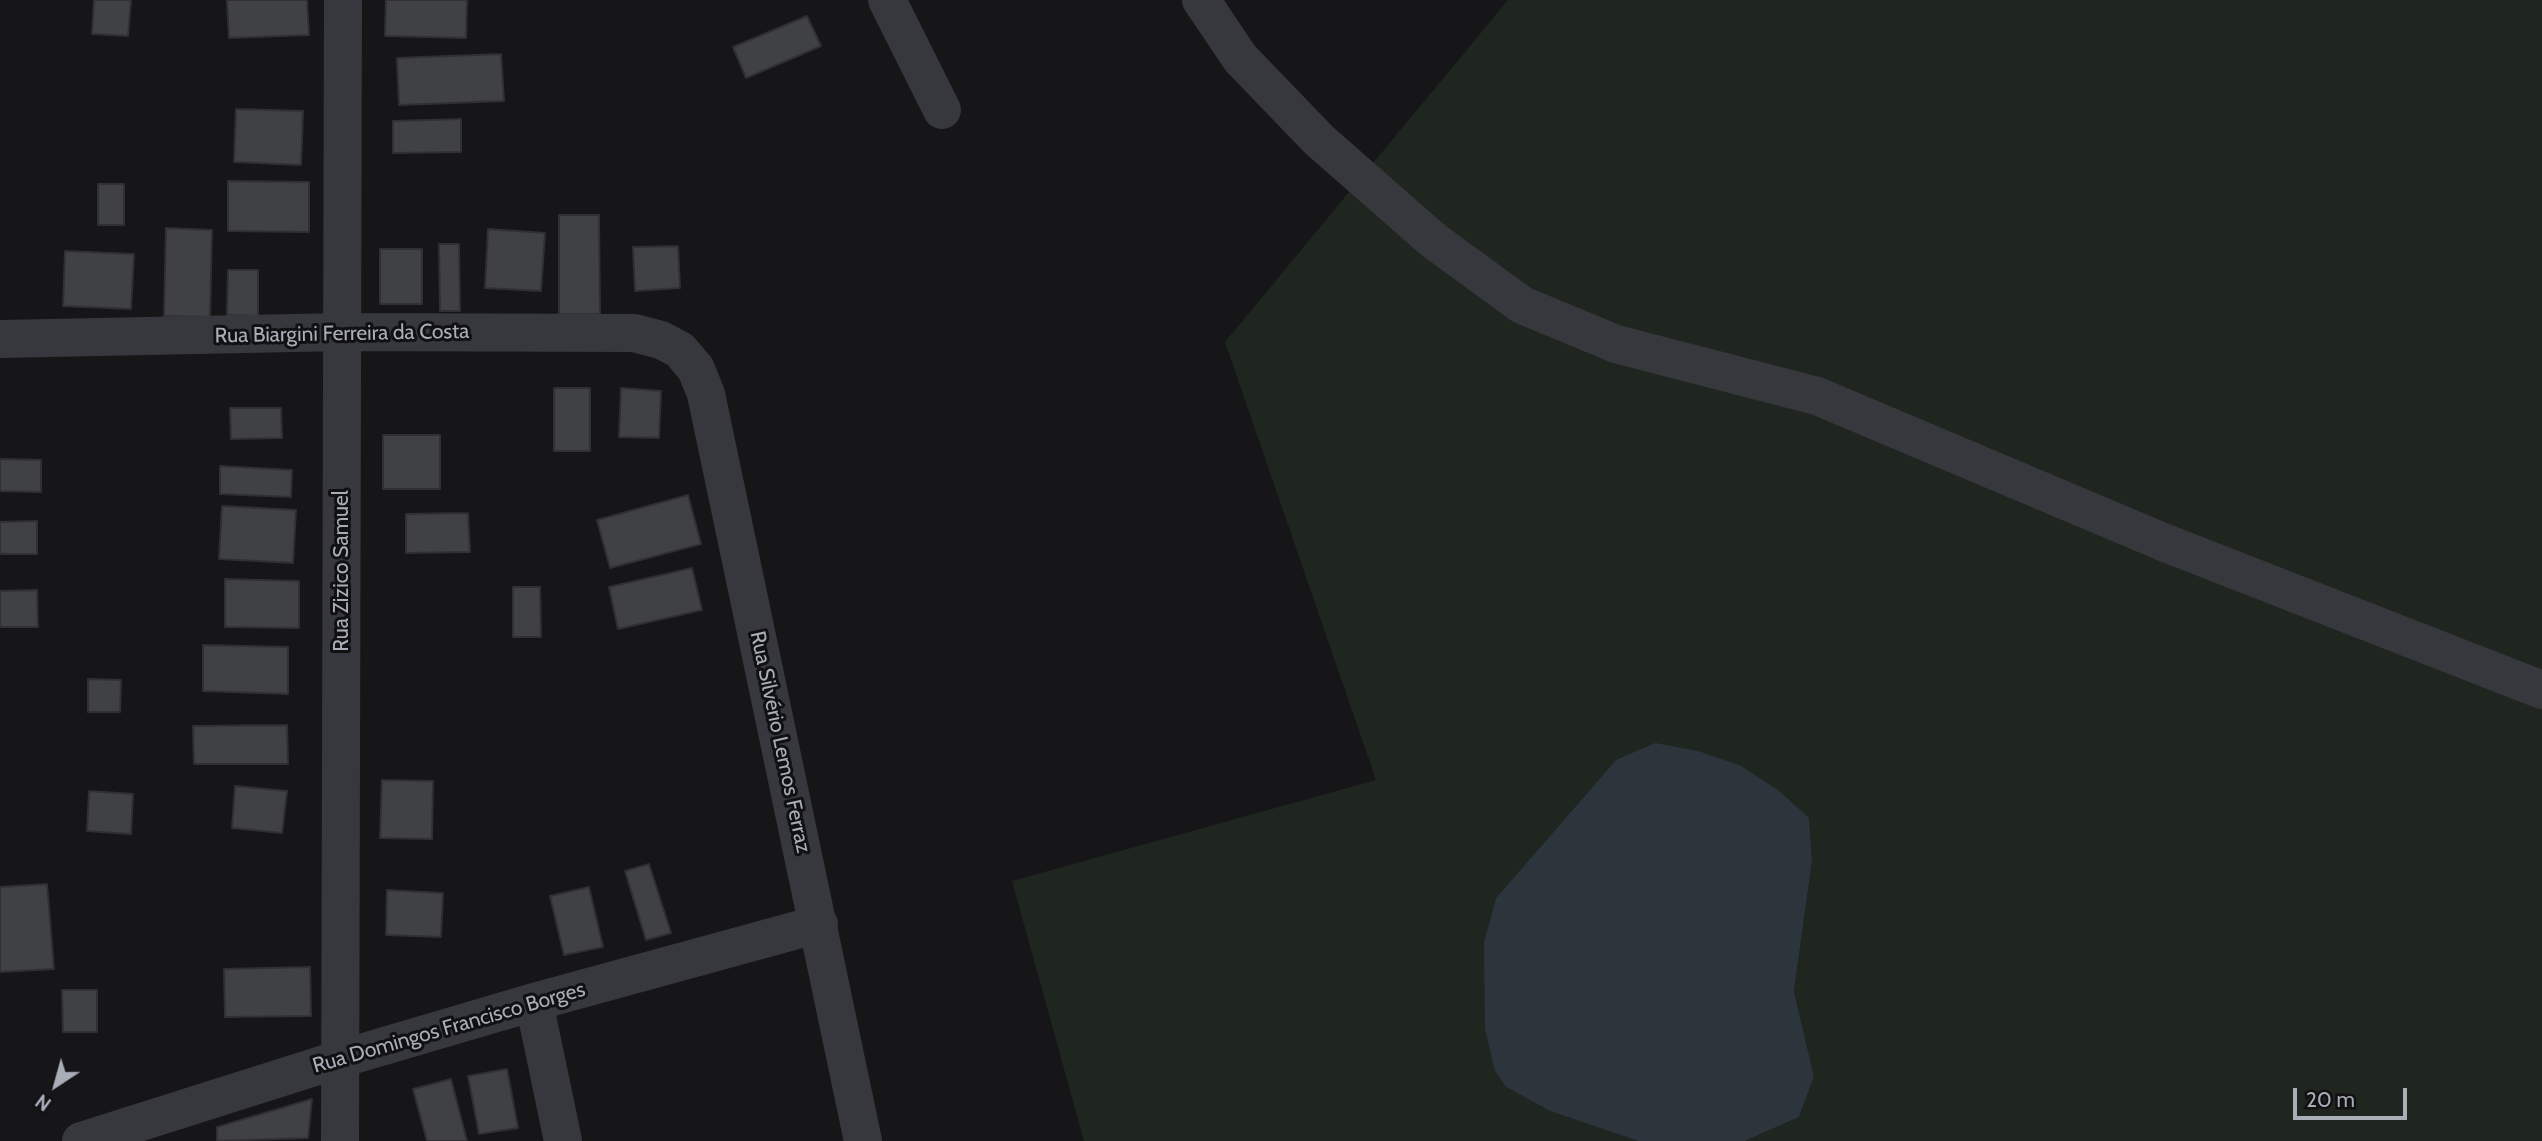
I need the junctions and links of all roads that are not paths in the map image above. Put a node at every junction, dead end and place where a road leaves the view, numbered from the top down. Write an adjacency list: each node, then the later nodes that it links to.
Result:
1 (343, 0): 5 (street, Rua Zizico Samuel)
2 (887, 0): 4 (street)
3 (1201, 0): 8 (street)
4 (942, 110)
5 (343, 332): 6 (street, Rua Biargini Ferreira da Costa); 7 (street, Rua Biargini Ferreira da Costa); 11 (street, Rua Zizico Samuel)
6 (0, 339)
7 (680, 350): 9 (street, Rua Silvério Lemos Ferraz)
8 (2542, 690)
9 (819, 924): 10 (street, Rua Domingos Francisco Borges); 15 (street, Rua Silvério Lemos Ferraz)
10 (534, 1002): 11 (street, Rua Domingos Francisco Borges); 14 (street)
11 (340, 1059): 12 (street, Rua Domingos Francisco Borges); 13 (street, Rua Zizico Samuel)
12 (81, 1141)
13 (340, 1141)
14 (563, 1141)
15 (863, 1141)

